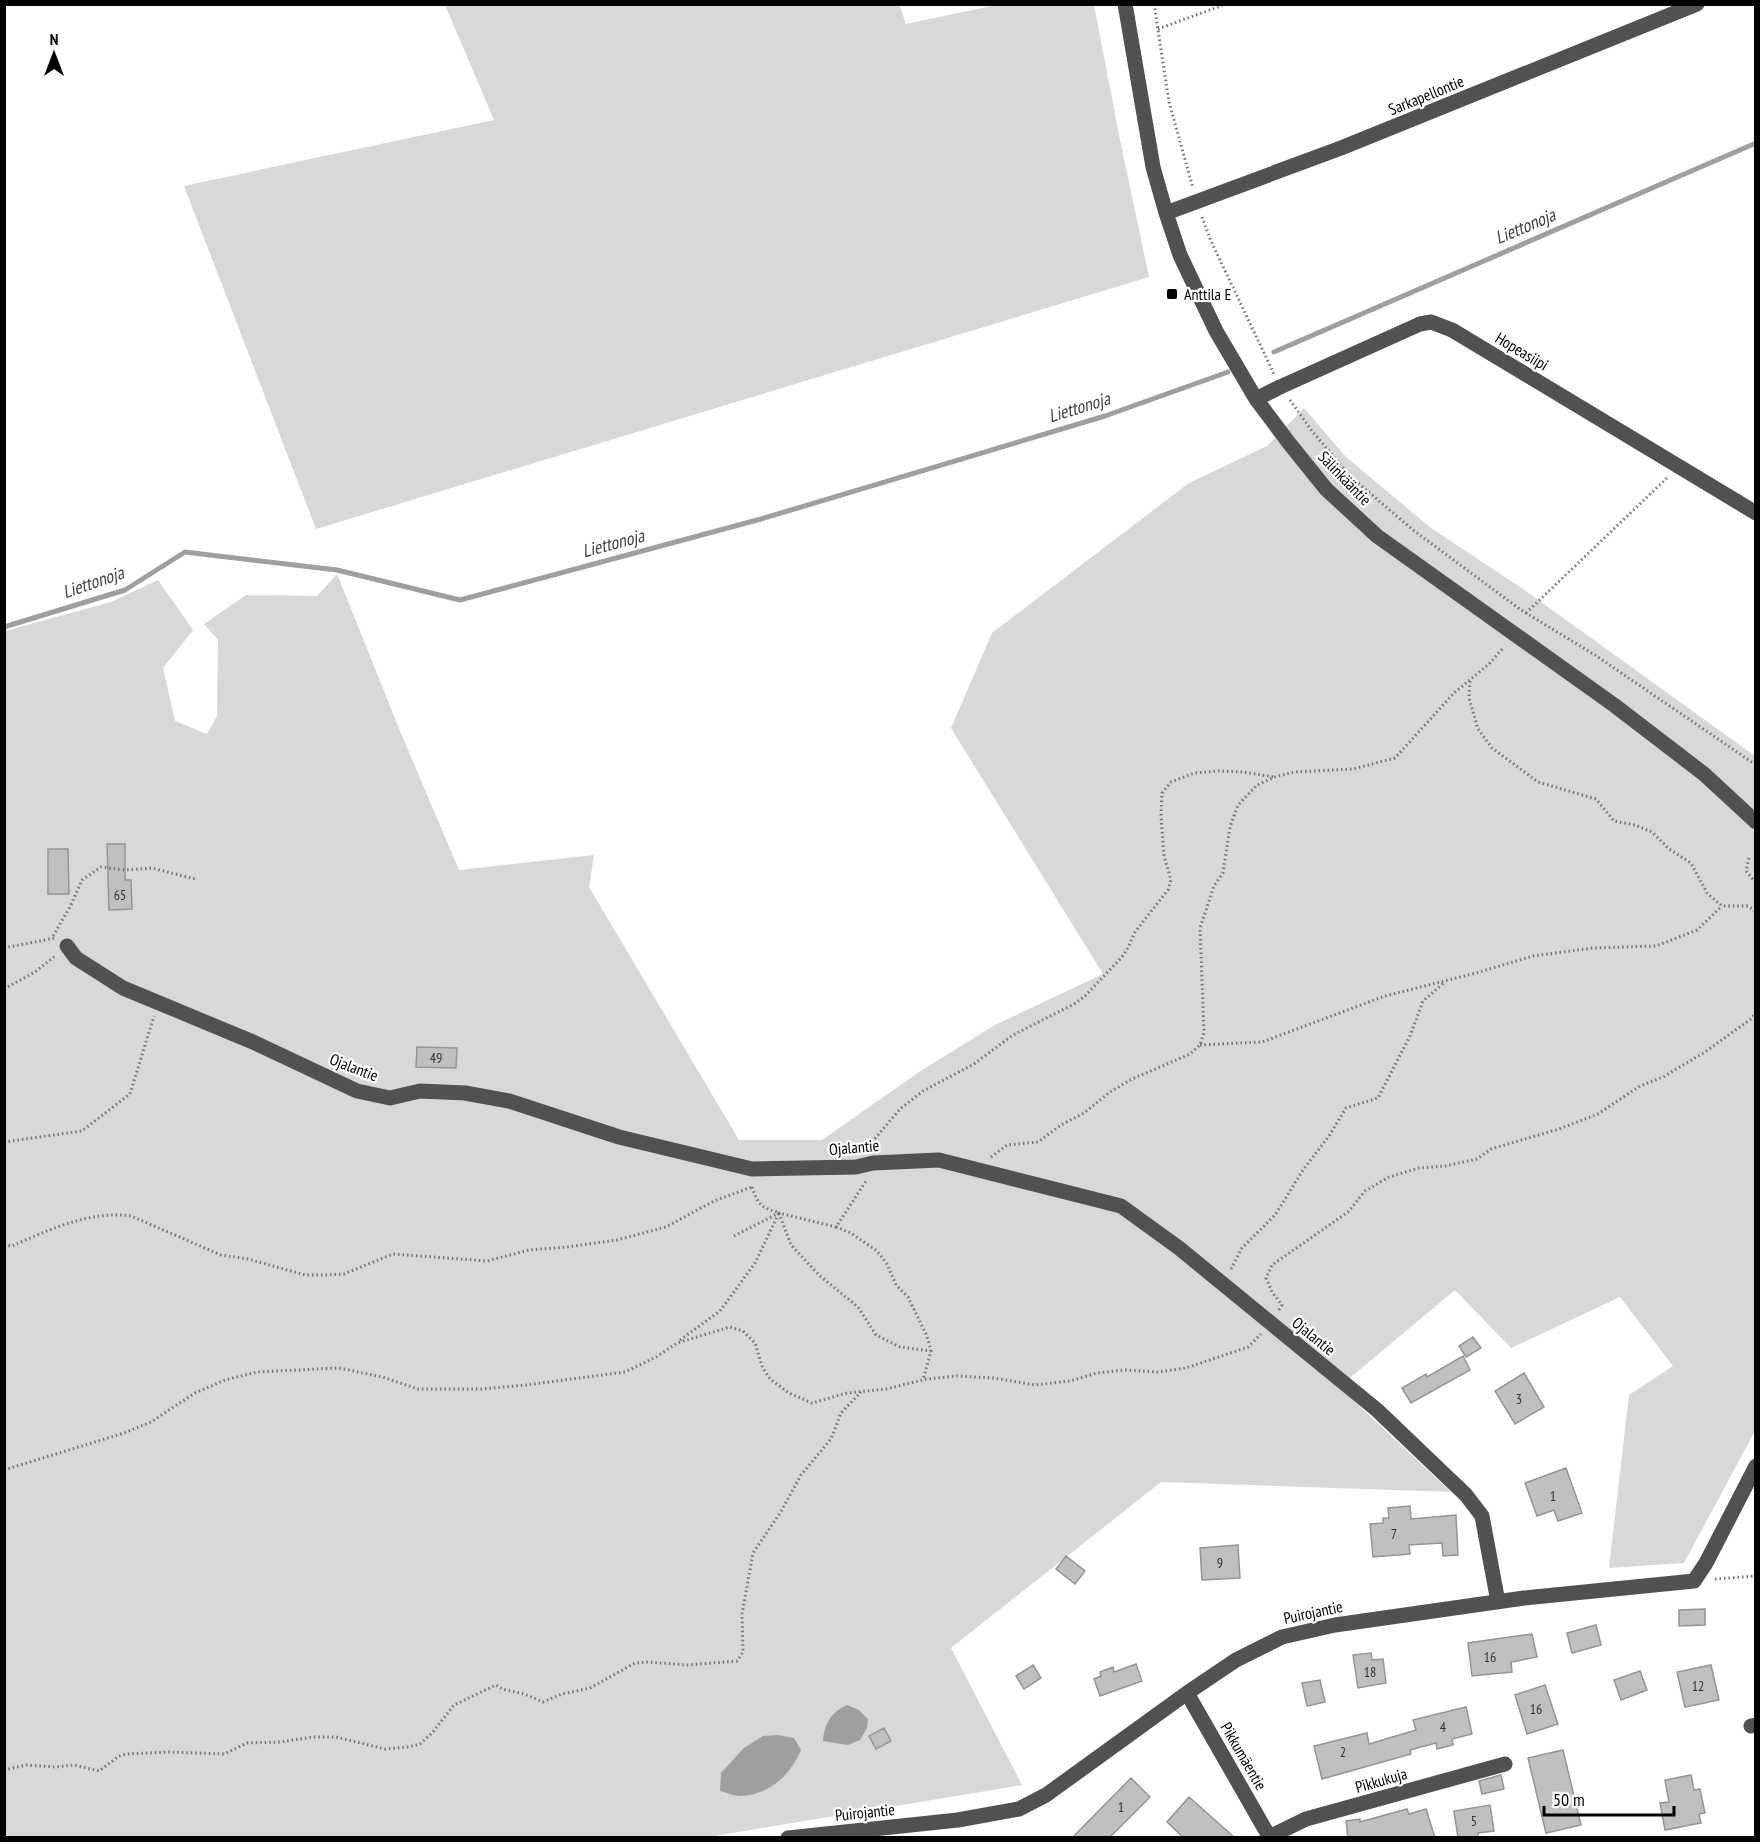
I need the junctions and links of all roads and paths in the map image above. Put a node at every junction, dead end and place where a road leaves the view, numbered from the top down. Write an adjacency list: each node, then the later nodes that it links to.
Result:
1 (1125, 4): 7 (street, Sälinkääntie)
2 (1154, 4): 5 (path)
3 (1226, 4): 5 (path)
4 (1697, 4): 6 (street, Sarkapellontie)
5 (1158, 29): 6 (path)
6 (1197, 201): 7 (street, Sarkapellontie); 8 (path)
7 (1166, 213): 9 (street, Sälinkääntie)
8 (1280, 387): 9 (street, Hopeasiipi); 11 (street, Hopeasiipi); 15 (path)
9 (1256, 399): 13 (street, Sälinkääntie)
10 (1671, 475): 12 (path)
11 (1755, 513)
12 (1526, 612)
13 (1512, 632): 14 (path); 17 (street, Sälinkääntie)
14 (1470, 679): 16 (path); 21 (path)
15 (1755, 765)
16 (1275, 777): 30 (path); 33 (path)
17 (1755, 822)
18 (1749, 858): 20 (path)
19 (195, 879): 23 (path)
20 (1755, 883)
21 (1722, 906): 22 (path); 26 (path)
22 (1755, 912)
23 (52, 938): 24 (path); 25 (path)
24 (67, 946): 27 (path); 28 (street, Ojalantie)
25 (4, 948)
26 (1447, 981): 30 (path); 41 (path)
27 (4, 988)
28 (158, 1003): 31 (path); 35 (street, Ojalantie)
29 (1755, 1013): 42 (path)
30 (1200, 1045): 34 (path)
31 (4, 1142)
32 (873, 1163): 33 (street, Ojalantie); 34 (street, Ojalantie); 38 (path)
33 (856, 1167): 35 (street, Ojalantie)
34 (977, 1168): 41 (street, Ojalantie)
35 (752, 1169): 36 (path)
36 (752, 1187): 37 (path); 40 (path)
37 (779, 1213): 38 (path); 39 (path); 43 (path); 44 (path)
38 (836, 1227): 44 (path)
39 (734, 1236)
40 (4, 1245)
41 (1223, 1284): 42 (street, Ojalantie)
42 (1272, 1324): 45 (path); 51 (street, Ojalantie)
43 (677, 1343): 46 (path); 48 (path)
44 (931, 1351): 45 (path)
45 (923, 1380): 46 (path)
46 (863, 1391): 54 (path)
47 (1755, 1466): 50 (street)
48 (4, 1470)
49 (1755, 1576): 50 (path)
50 (1694, 1581): 51 (street, Puirojantie)
51 (1498, 1602): 52 (street, Puirojantie)
52 (1187, 1693): 55 (street, Pikkumäentie); 56 (street, Puirojantie)
53 (1505, 1764): 55 (street, Pikkukuja)
54 (4, 1770)
55 (1269, 1837)
56 (788, 1838)

